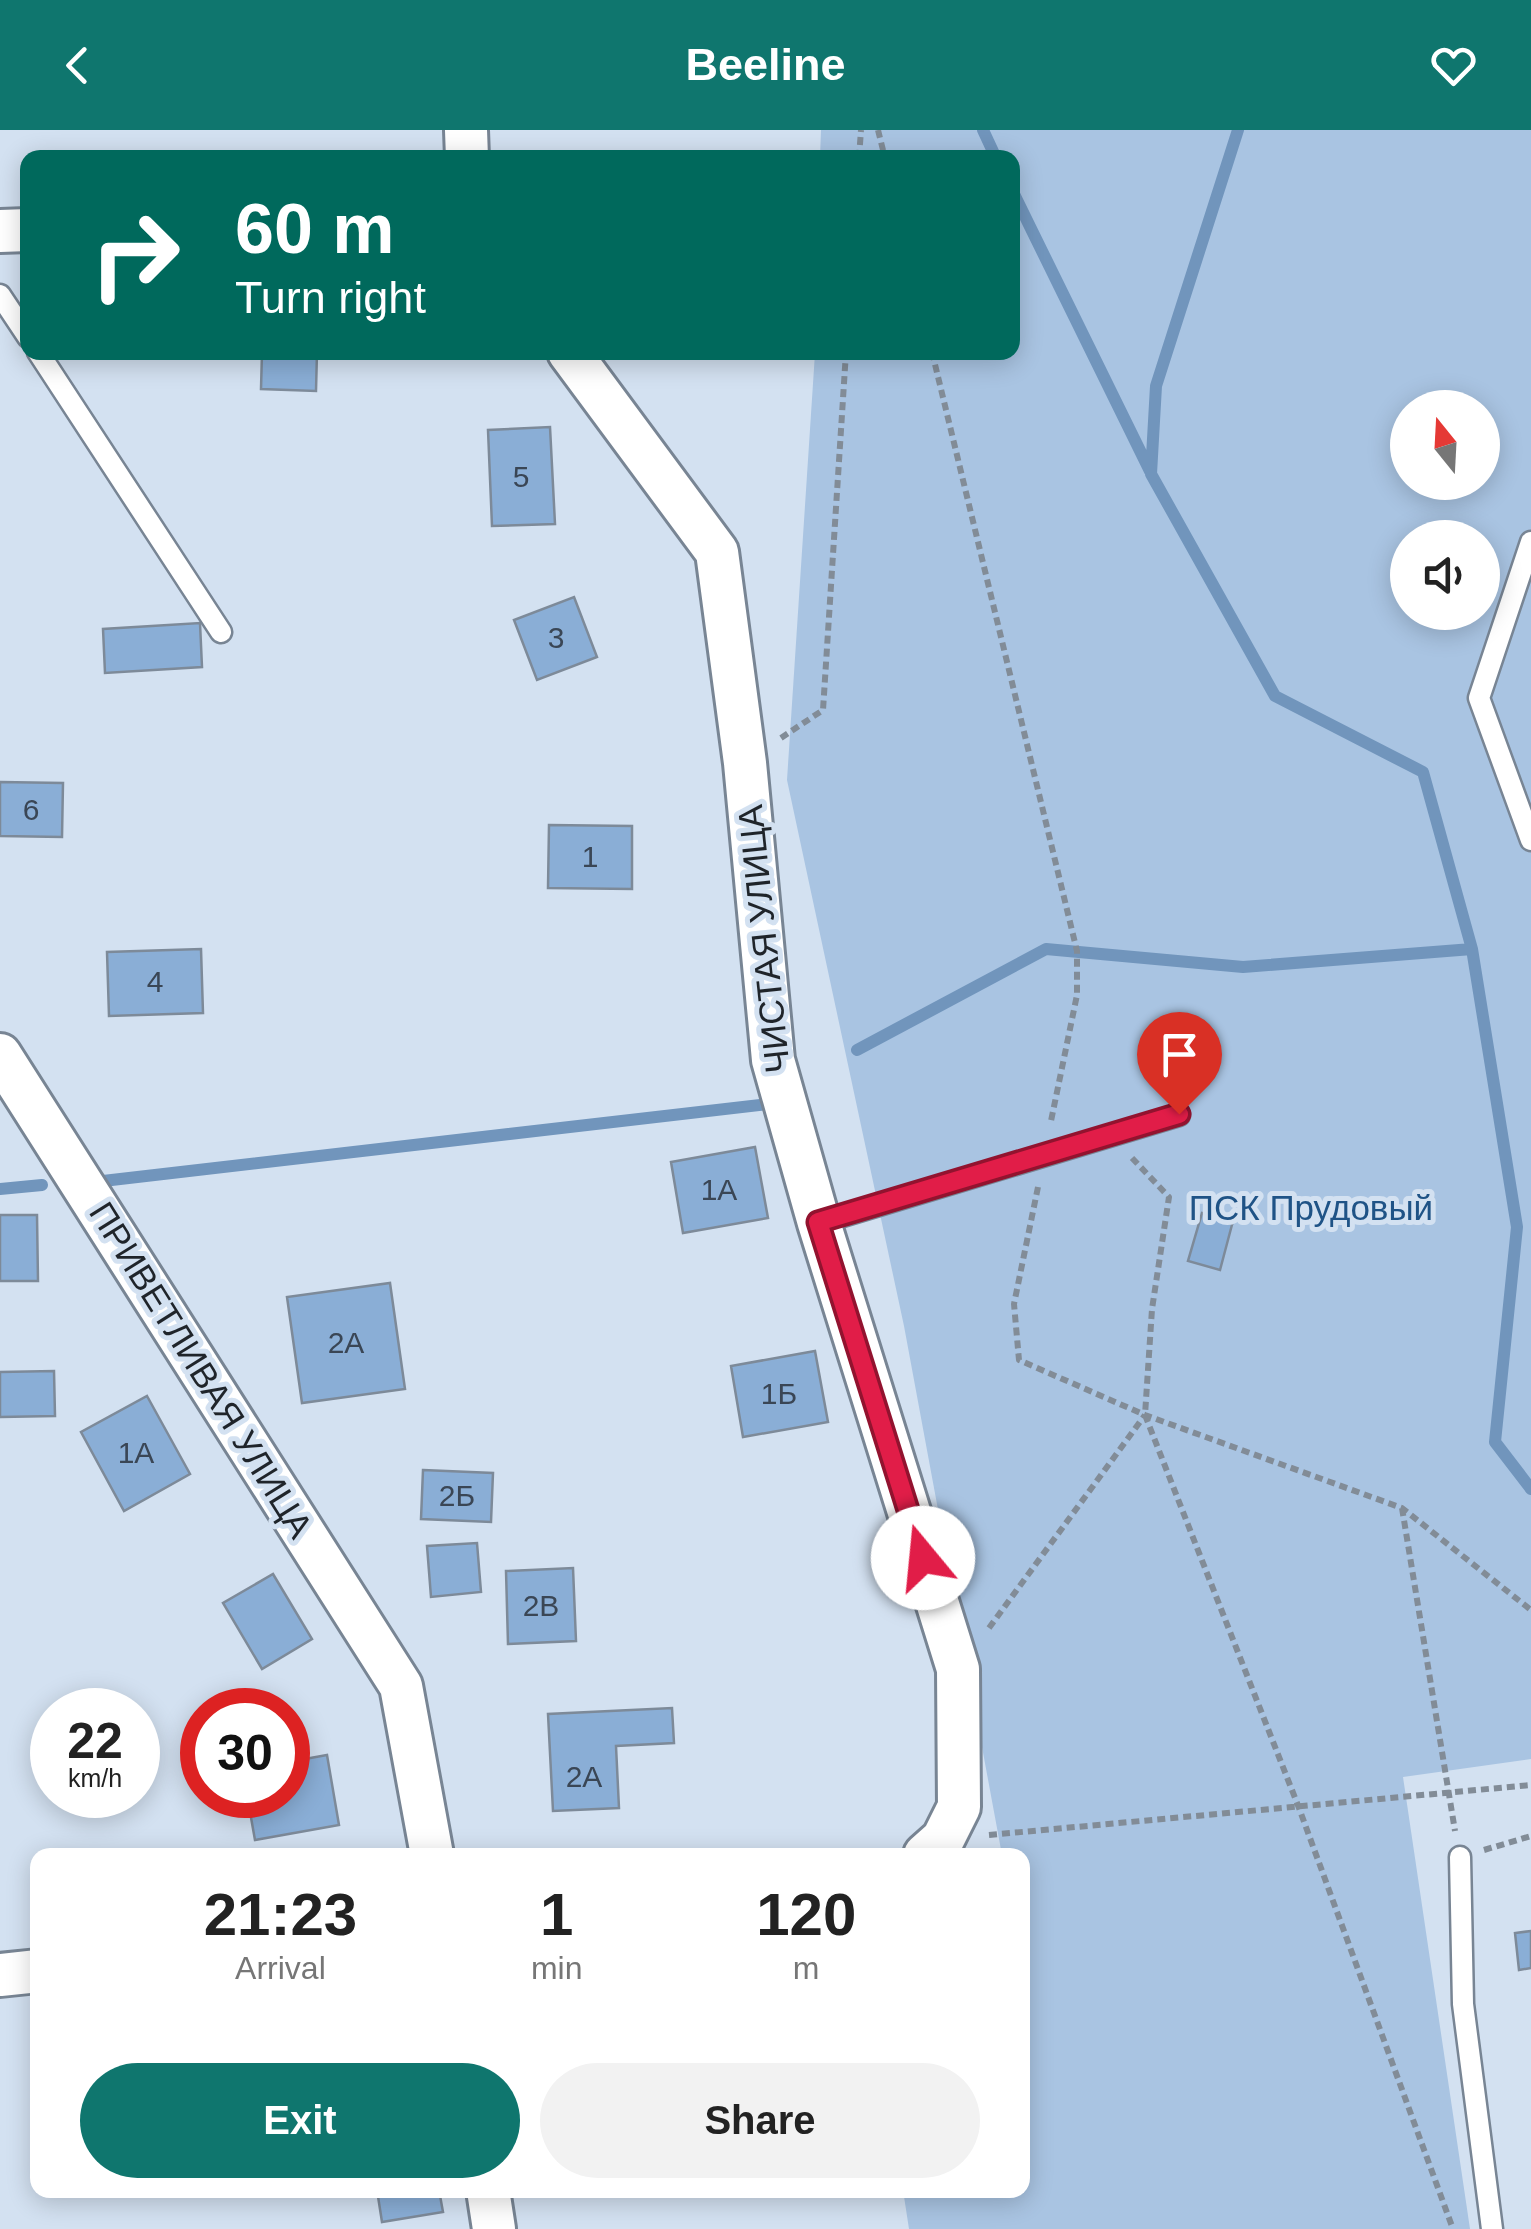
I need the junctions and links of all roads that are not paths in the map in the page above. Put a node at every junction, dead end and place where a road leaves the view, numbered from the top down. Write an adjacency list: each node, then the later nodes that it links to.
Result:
1 (0, 295): 2 (lane)
2 (20, 325)
3 (43, 360): 6 (lane)
4 (576, 360): 10 (street, ЧИСТАЯ УЛИЦА)
5 (1531, 542): 7 (lane)
6 (222, 632)
7 (1531, 840)
8 (0, 1054): 12 (street, ПРИВЕТЛИВАЯ УЛИЦА)
9 (1179, 1114): 10 (lane)
10 (818, 1222): 11 (street, ЧИСТАЯ УЛИЦА)
11 (934, 1847)
12 (431, 1848)
13 (1460, 1857): 18 (lane)
14 (30, 1972): 15 (street)
15 (0, 1975)
16 (489, 2198): 17 (street)
17 (494, 2229)
18 (1492, 2229)

